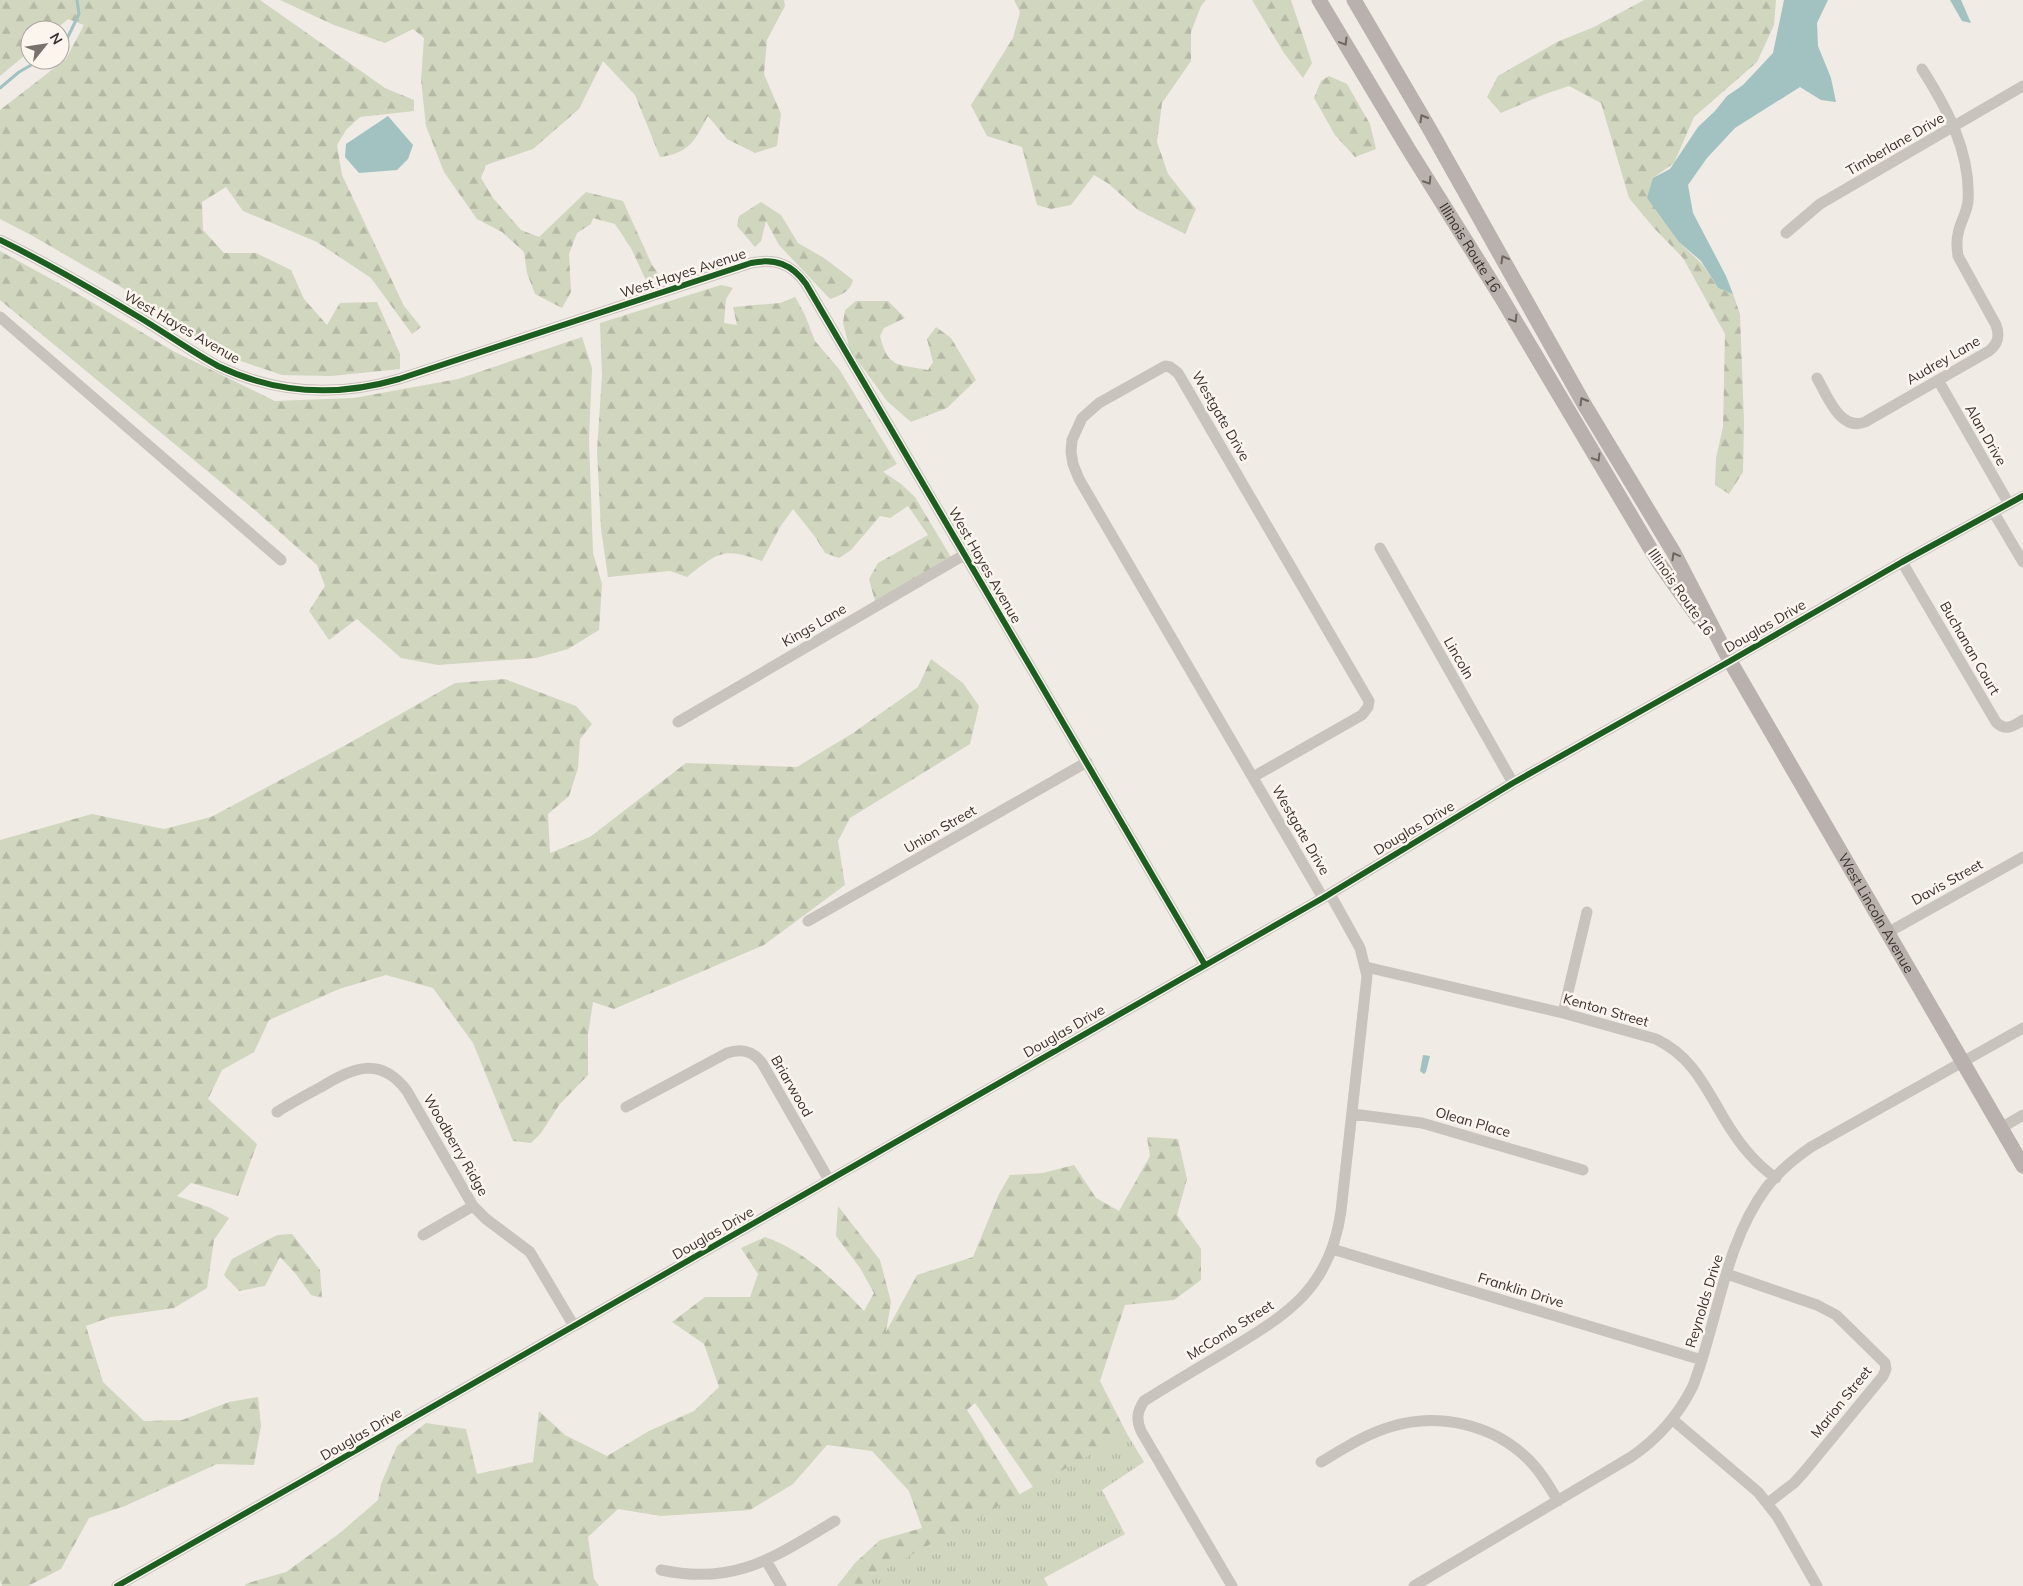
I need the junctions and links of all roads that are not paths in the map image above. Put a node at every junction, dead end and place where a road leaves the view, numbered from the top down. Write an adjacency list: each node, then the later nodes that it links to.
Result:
1 (1319, 0): 19 (main road, Illinois Route 16, one-way to 19)
2 (1354, 0): 19 (main road, Illinois Route 16, one-way to 2)
3 (1922, 69): 5 (street, Audrey Lane)
4 (2023, 86): 5 (street, Timberlane Drive)
5 (1954, 128): 6 (street, Timberlane Drive); 10 (street, Audrey Lane)
6 (1786, 234)
7 (0, 240): 15 (street, West Hayes Avenue)
8 (0, 317): 16 (street)
9 (1817, 378): 10 (street, Audrey Lane)
10 (1938, 380): 12 (street, Alan Drive)
11 (2023, 496): 12 (street, Douglas Drive)
12 (2009, 504): 13 (street, Douglas Drive)
13 (1994, 513): 17 (street, Douglas Drive); 18 (street)
14 (1380, 548): 24 (street, Lincoln)
15 (964, 555): 21 (street, Kings Lane); 22 (street, West Hayes Avenue)
16 (281, 560)
17 (1902, 562): 19 (street, Douglas Drive); 20 (street, Buchanan Court)
18 (2023, 562)
19 (1730, 661): 24 (street, Douglas Drive); 29 (main road, West Lincoln Avenue)
20 (2023, 720)
21 (678, 722)
22 (1087, 762): 28 (street, Union Street); 30 (street, West Hayes Avenue)
23 (1253, 777): 23 (street, Westgate Drive); 26 (street, Westgate Drive)
24 (1513, 783): 26 (street, Douglas Drive)
25 (2023, 857): 29 (street, Davis Street)
26 (1326, 896): 30 (street, Douglas Drive); 31 (street, McComb Street)
27 (1587, 912): 32 (street)
28 (808, 921)
29 (1887, 933): 34 (main road, West Lincoln Avenue)
30 (1205, 966): 43 (street, Douglas Drive)
31 (1366, 967): 32 (street, Kenton Street); 37 (street, McComb Street)
32 (1563, 1012): 42 (street, Kenton Street)
33 (2023, 1028): 34 (street, Reynolds Drive)
34 (1962, 1062): 39 (main road, West Lincoln Avenue); 42 (street, Reynolds Drive)
35 (626, 1107): 43 (street, Briarwood)
36 (277, 1112): 44 (street, Woodberry Ridge)
37 (1352, 1114): 41 (street, Olean Place); 46 (street, McComb Street)
38 (2023, 1115): 39 (street)
39 (2001, 1128): 40 (main road, West Lincoln Avenue)
40 (2023, 1166)
41 (1583, 1170)
42 (1776, 1178): 47 (street, Reynolds Drive)
43 (829, 1180): 48 (street, Douglas Drive)
44 (473, 1206): 45 (street); 48 (street, Woodberry Ridge)
45 (423, 1234)
46 (1332, 1249): 49 (street, Franklin Drive); 59 (street, McComb Street)
47 (1727, 1274): 49 (street, Reynolds Drive); 53 (street, Marion Street)
48 (574, 1326): 57 (street, Douglas Drive)
49 (1702, 1360): 50 (street, Reynolds Drive)
50 (1673, 1420): 52 (street, Reynolds Drive); 53 (street)
51 (1321, 1462): 52 (street)
52 (1558, 1501): 60 (street, Reynolds Drive)
53 (1768, 1503): 61 (street)
54 (836, 1521): 55 (street)
55 (767, 1562): 56 (street); 58 (street)
56 (661, 1570)
57 (117, 1586)
58 (781, 1586)
59 (1232, 1586)
60 (1414, 1586)
61 (1818, 1586)

